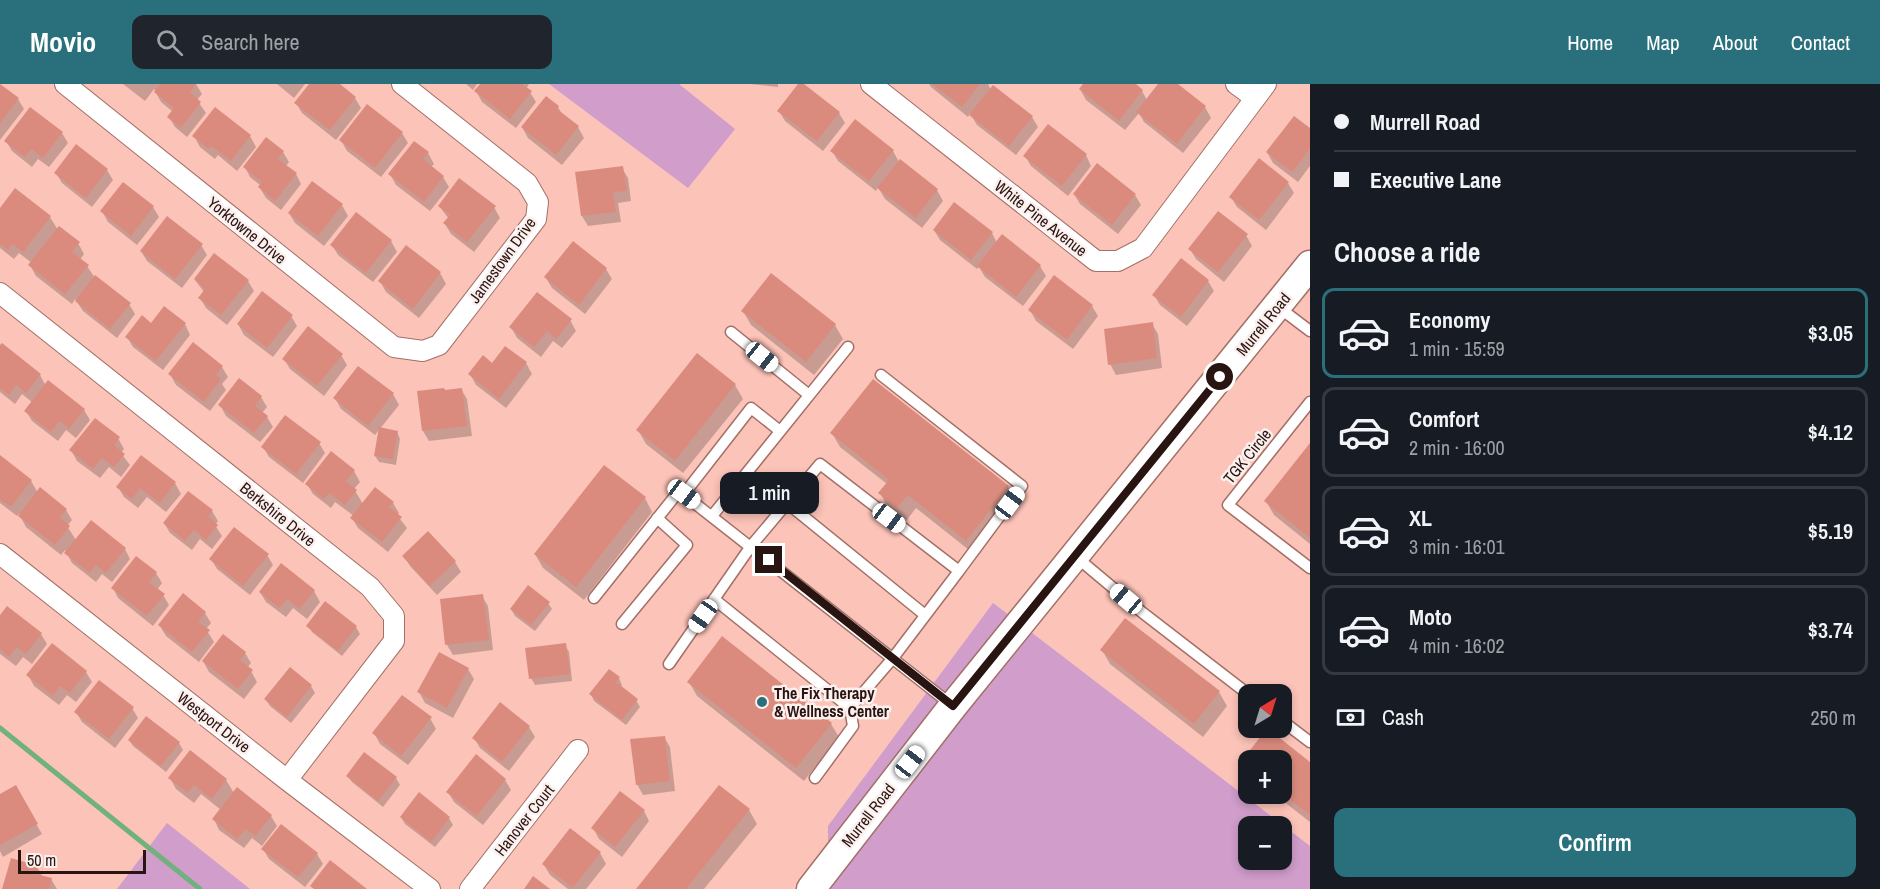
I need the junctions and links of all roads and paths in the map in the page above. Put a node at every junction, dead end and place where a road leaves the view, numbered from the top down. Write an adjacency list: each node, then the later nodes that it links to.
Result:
1 (65, 84): 11 (street, Yorktowne Drive)
2 (402, 84): 11 (street, Jamestown Drive)
3 (871, 84): 5 (street, White Pine Avenue)
4 (1236, 84): 5 (street)
5 (1260, 91)
6 (1310, 265): 8 (street, Murrell Road)
7 (0, 293): 39 (street, Berkshire Drive)
8 (1277, 306): 9 (lane); 23 (street, Murrell Road)
9 (1310, 331)
10 (730, 332): 14 (lane)
11 (439, 345)
12 (848, 347): 14 (lane)
13 (881, 375): 25 (lane)
14 (809, 395): 16 (lane)
15 (1310, 402): 24 (lane, TGK Circle)
16 (780, 431): 17 (lane); 19 (lane)
17 (684, 494): 19 (lane); 20 (lane)
18 (787, 503): 21 (lane); 25 (lane); 28 (lane)
19 (712, 516): 21 (lane)
20 (657, 518): 26 (lane); 29 (lane)
21 (751, 546): 27 (lane); 30 (lane)
22 (0, 554): 39 (street, Westport Drive)
23 (1075, 555): 32 (lane); 33 (street, Murrell Road)
24 (1310, 568)
25 (958, 571): 28 (lane)
26 (594, 598)
27 (714, 599): 31 (lane); 34 (lane)
28 (925, 615): 30 (lane)
29 (622, 624)
30 (892, 658): 33 (lane); 34 (lane)
31 (669, 664)
32 (1238, 686)
33 (953, 706): 42 (street, Murrell Road)
34 (850, 708): 38 (lane)
35 (1292, 728): 36 (lane)
36 (1310, 742)
37 (578, 750): 41 (street, Hanover Court)
38 (815, 778)
39 (287, 780): 40 (street, Westport Drive)
40 (430, 889)
41 (470, 889)
42 (811, 889)

